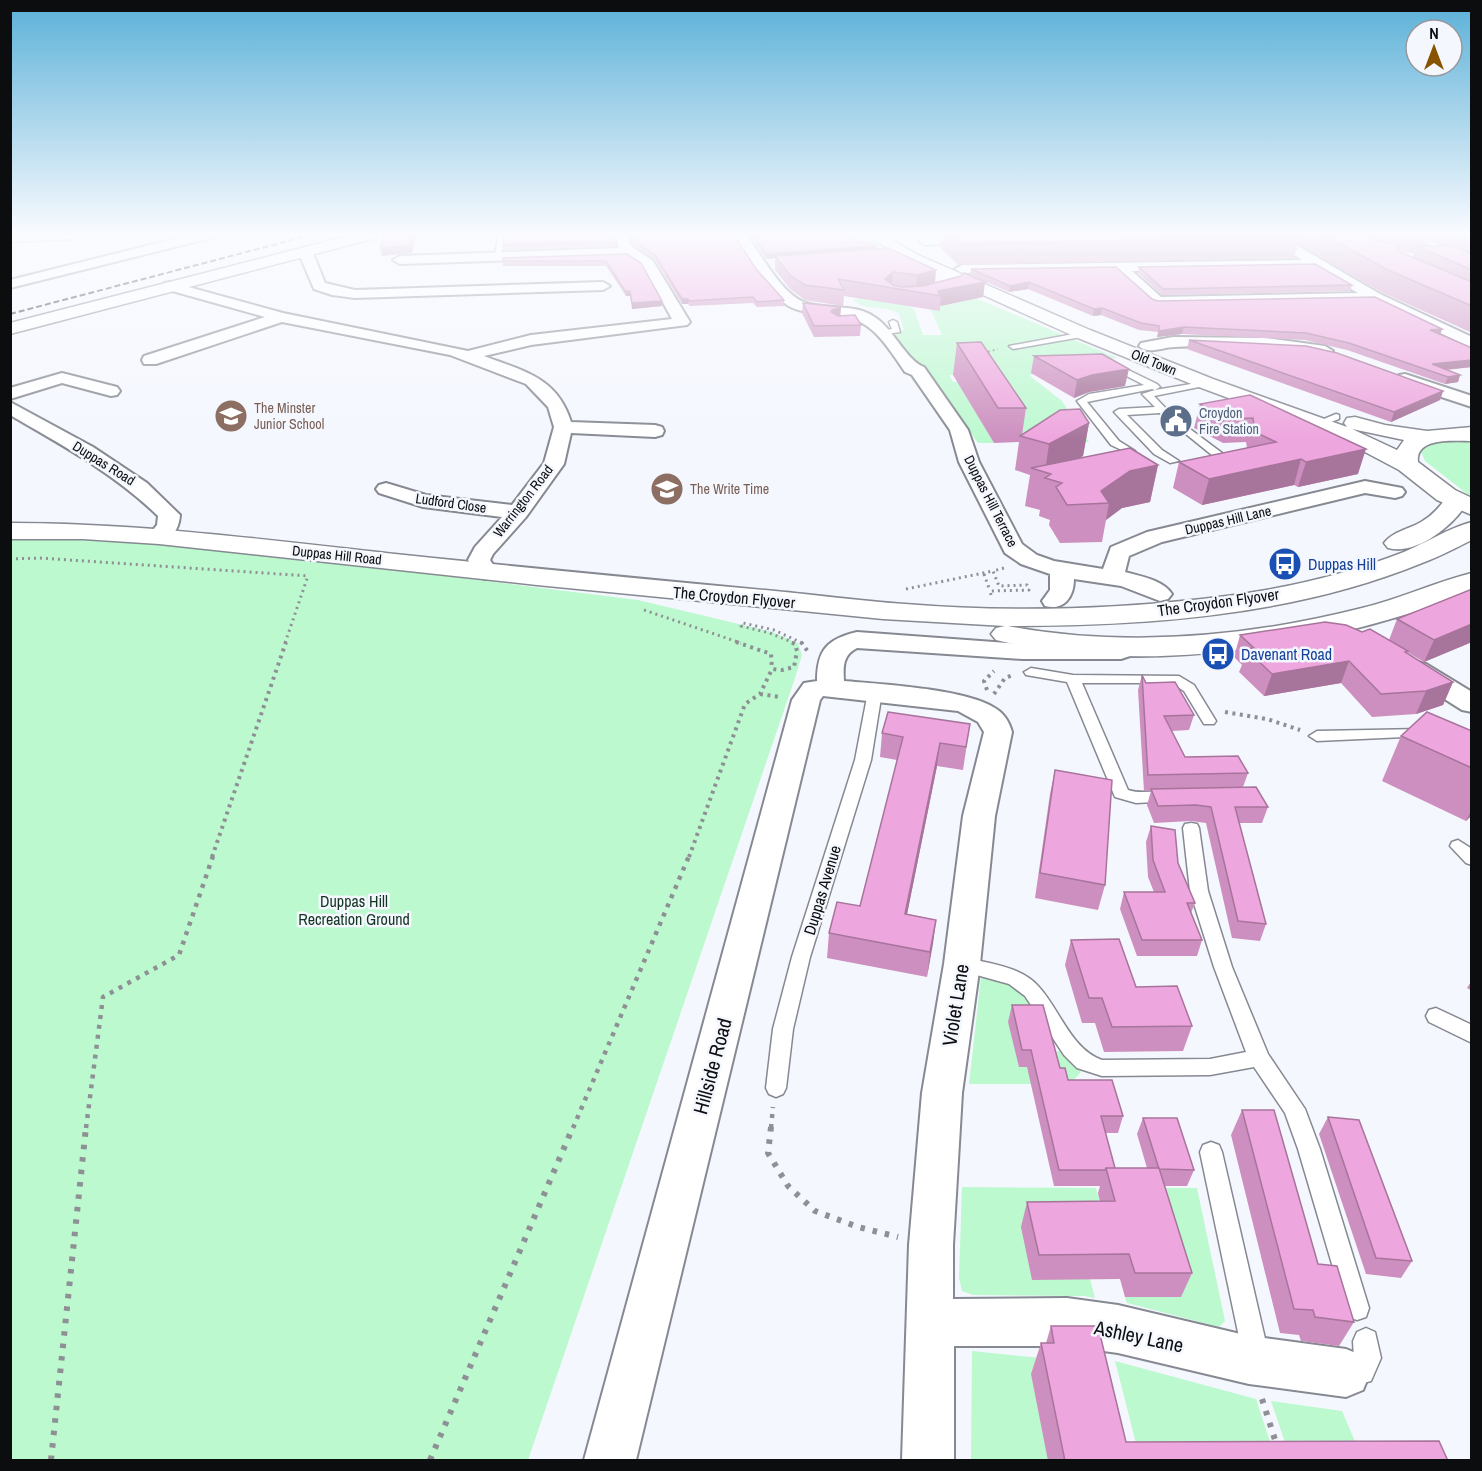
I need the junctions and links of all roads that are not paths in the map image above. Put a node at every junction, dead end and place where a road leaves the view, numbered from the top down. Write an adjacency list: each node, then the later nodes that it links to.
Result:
1 (104, 304): 10 (main road)
2 (235, 304): 8 (street)
3 (672, 304): 16 (street)
4 (800, 304): 9 (street); 9 (street)
5 (1016, 304): 11 (main road, Old Town)
6 (1045, 304): 14 (main road, Old Town)
7 (1390, 304): 12 (street)
8 (281, 316): 16 (street); 17 (street)
9 (889, 328): 46 (street, Duppas Hill Terrace)
10 (10, 329)
11 (1084, 334): 13 (lane); 20 (main road, Old Town)
12 (1469, 340)
13 (1012, 346)
14 (1147, 346): 15 (street); 27 (main road, Old Town)
15 (1340, 355)
16 (470, 356): 29 (street)
17 (150, 360)
18 (1116, 367): 21 (lane)
19 (1389, 373): 24 (street)
20 (1206, 383): 21 (lane); 28 (main road, Old Town)
21 (1159, 389): 26 (lane); 33 (lane)
22 (111, 391): 23 (street)
23 (10, 394)
24 (1472, 402)
25 (10, 407): 43 (street, Duppas Road)
26 (1162, 410): 34 (lane); 35 (lane)
27 (1336, 417): 28 (lane); 32 (main road, Old Town)
28 (1317, 424): 36 (main road, Old Town)
29 (563, 427): 30 (street); 40 (street, Warrington Road)
30 (655, 431)
31 (1472, 434): 32 (main road, Old Town)
32 (1426, 437): 36 (main road)
33 (1130, 451)
34 (1222, 458)
35 (1174, 461)
36 (1407, 465): 39 (main road, Old Town)
37 (386, 489): 40 (street, Ludford Close)
38 (1395, 492): 48 (street, Duppas Hill Lane)
39 (1464, 505): 50 (main road)
40 (518, 512): 47 (street, Warrington Road)
41 (1472, 530): 45 (main road, The Croydon Flyover)
42 (10, 531): 43 (main road, Duppas Hill Road)
43 (159, 536): 47 (main road, Duppas Hill Road)
44 (1472, 552): 45 (main road, The Croydon Flyover)
45 (1433, 560): 53 (main road, The Croydon Flyover); 55 (main road, The Croydon Flyover)
46 (1062, 570): 48 (street, Duppas Hill Terrace); 52 (street)
47 (486, 572): 51 (main road, Duppas Hill Road)
48 (1112, 577): 50 (street, Duppas Hill Terrace)
49 (1472, 581): 54 (main road)
50 (1160, 594): 52 (main road)
51 (653, 600): 53 (main road, The Croydon Flyover); 55 (main road, The Croydon Flyover)
52 (1054, 601): 53 (main road)
53 (844, 608)
54 (1334, 623): 56 (street); 57 (main road)
55 (1006, 634): 57 (main road)
56 (1364, 640)
57 (1138, 649): 60 (street)
58 (1394, 656): 63 (street)
59 (1031, 672): 61 (lane)
60 (831, 676): 62 (street, Violet Lane); 81 (street, Hillside Road)
61 (1073, 679): 64 (lane); 67 (lane)
62 (875, 692): 71 (street, Violet Lane); 75 (lane, Duppas Avenue)
63 (1472, 704)
64 (1207, 717)
65 (1317, 736): 66 (lane)
66 (1432, 739)
67 (1182, 797)
68 (1191, 828): 74 (lane)
69 (1458, 846): 70 (lane)
70 (1472, 859)
71 (962, 964): 74 (lane); 78 (street, Violet Lane)
72 (1436, 1016): 73 (lane)
73 (1472, 1035)
74 (1259, 1058): 77 (lane)
75 (776, 1088)
76 (1211, 1152): 80 (lane)
77 (1357, 1308)
78 (930, 1323): 80 (street, Ashley Lane); 82 (street, Violet Lane)
79 (1356, 1357): 80 (street, Ashley Lane)
80 (1253, 1361)
81 (610, 1461)
82 (928, 1461)

